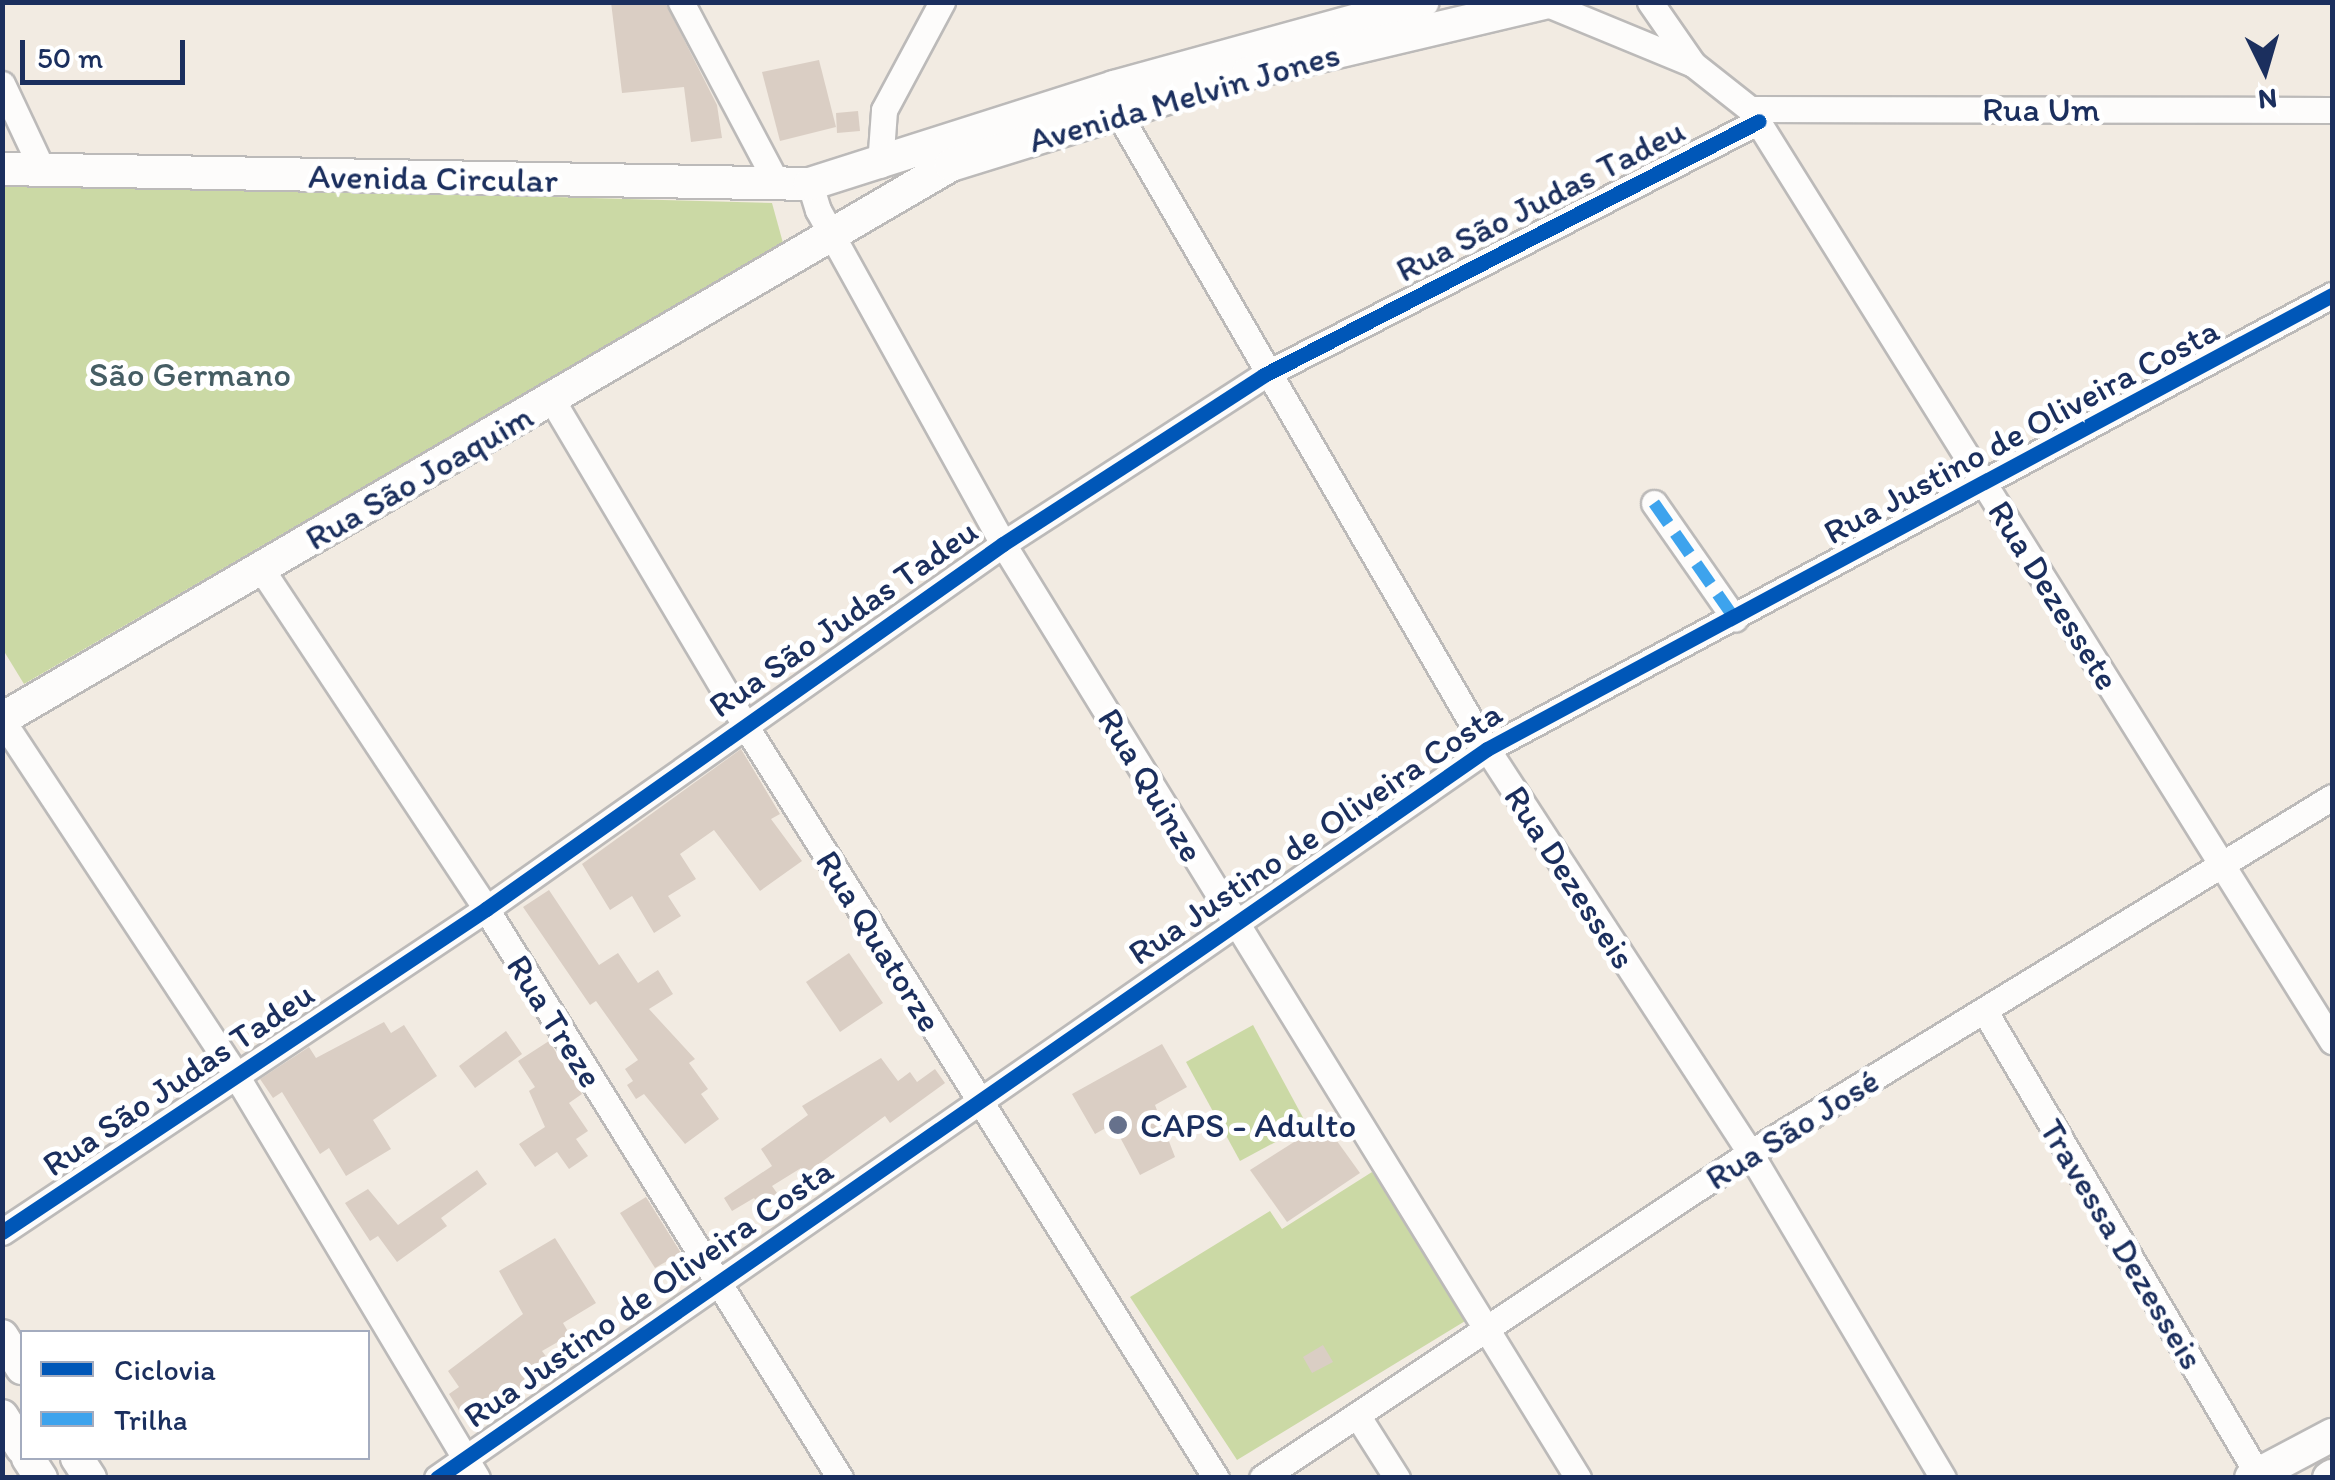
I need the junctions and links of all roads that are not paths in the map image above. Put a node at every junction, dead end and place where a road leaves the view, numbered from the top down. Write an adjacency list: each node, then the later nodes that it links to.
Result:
1 (681, 2): 14 (street)
2 (942, 2): 11 (street)
3 (1422, 2): 11 (main road, Avenida Melvin Jones)
4 (1650, 2): 6 (street, Rua Dezessete)
5 (1547, 3): 6 (street, Rua Dezessete); 9 (main road, Avenida Melvin Jones)
6 (1693, 64): 10 (street, Rua Dezessete)
7 (2, 84): 13 (street)
8 (2332, 110): 10 (street, Rua Um)
9 (1118, 114): 15 (main road, Avenida Melvin Jones); 17 (street, Rua Dezesseis)
10 (1754, 115): 17 (street, Rua São Judas Tadeu); 19 (street, Rua Dezessete)
11 (880, 165): 14 (main road, Avenida Melvin Jones)
12 (2, 169): 13 (main road, Avenida Circular)
13 (43, 170): 14 (main road, Avenida Circular)
14 (794, 185): 15 (street)
15 (833, 231): 18 (main road, Rua São Joaquim); 21 (street, Rua Quinze)
16 (2332, 295): 19 (street, Rua Justino de Oliveira Costa)
17 (1264, 375): 21 (street, Rua São Judas Tadeu); 26 (street, Rua Dezesseis)
18 (552, 400): 22 (main road, Rua São Joaquim); 25 (street, Rua Quatorze)
19 (1986, 486): 23 (street, Rua Justino de Oliveira Costa); 28 (street, Rua Dezessete)
20 (1654, 503): 23 (street)
21 (1003, 544): 25 (street, Rua São Judas Tadeu); 30 (street, Rua Quinze)
22 (262, 570): 24 (main road, Rua São Joaquim); 29 (street, Rua Treze)
23 (1734, 620): 26 (street, Rua Justino de Oliveira Costa)
24 (2, 719): 33 (street)
25 (744, 722): 29 (street, Rua São Judas Tadeu); 34 (street, Rua Quatorze)
26 (1487, 750): 30 (street, Rua Justino de Oliveira Costa); 35 (street, Rua Dezesseis)
27 (2332, 797): 28 (street, Rua São José)
28 (2220, 862): 31 (street, Rua São José); 32 (street, Rua Dezessete)
29 (486, 910): 33 (street, Rua São Judas Tadeu); 37 (street, Rua Treze)
30 (1234, 921): 34 (street, Rua Justino de Oliveira Costa); 38 (street, Rua Quinze)
31 (1984, 1010): 35 (street, Rua São José); 46 (street, Travessa Dezesseis)
32 (2332, 1040)
33 (236, 1078): 36 (street, Rua São Judas Tadeu); 45 (street)
34 (977, 1098): 37 (street, Rua Justino de Oliveira Costa); 49 (street, Rua Quatorze)
35 (1750, 1153): 38 (street, Rua São José); 53 (street, Rua Dezesseis)
36 (2, 1232)
37 (715, 1281): 45 (street, Rua Justino de Oliveira Costa); 48 (street, Rua Treze)
38 (1489, 1326): 41 (street, Rua São José); 52 (street, Rua Quinze)
39 (2, 1336): 40 (main road)
40 (20, 1365)
41 (1358, 1415): 50 (street, Rua São José); 51 (street)
42 (2, 1416): 44 (main road)
43 (2332, 1435): 46 (main road)
44 (20, 1445)
45 (471, 1468): 47 (street, Rua Justino de Oliveira Costa)
46 (2256, 1476)
47 (437, 1478)
48 (840, 1478)
49 (1216, 1478)
50 (1262, 1478)
51 (1397, 1478)
52 (1578, 1478)
53 (1943, 1478)

